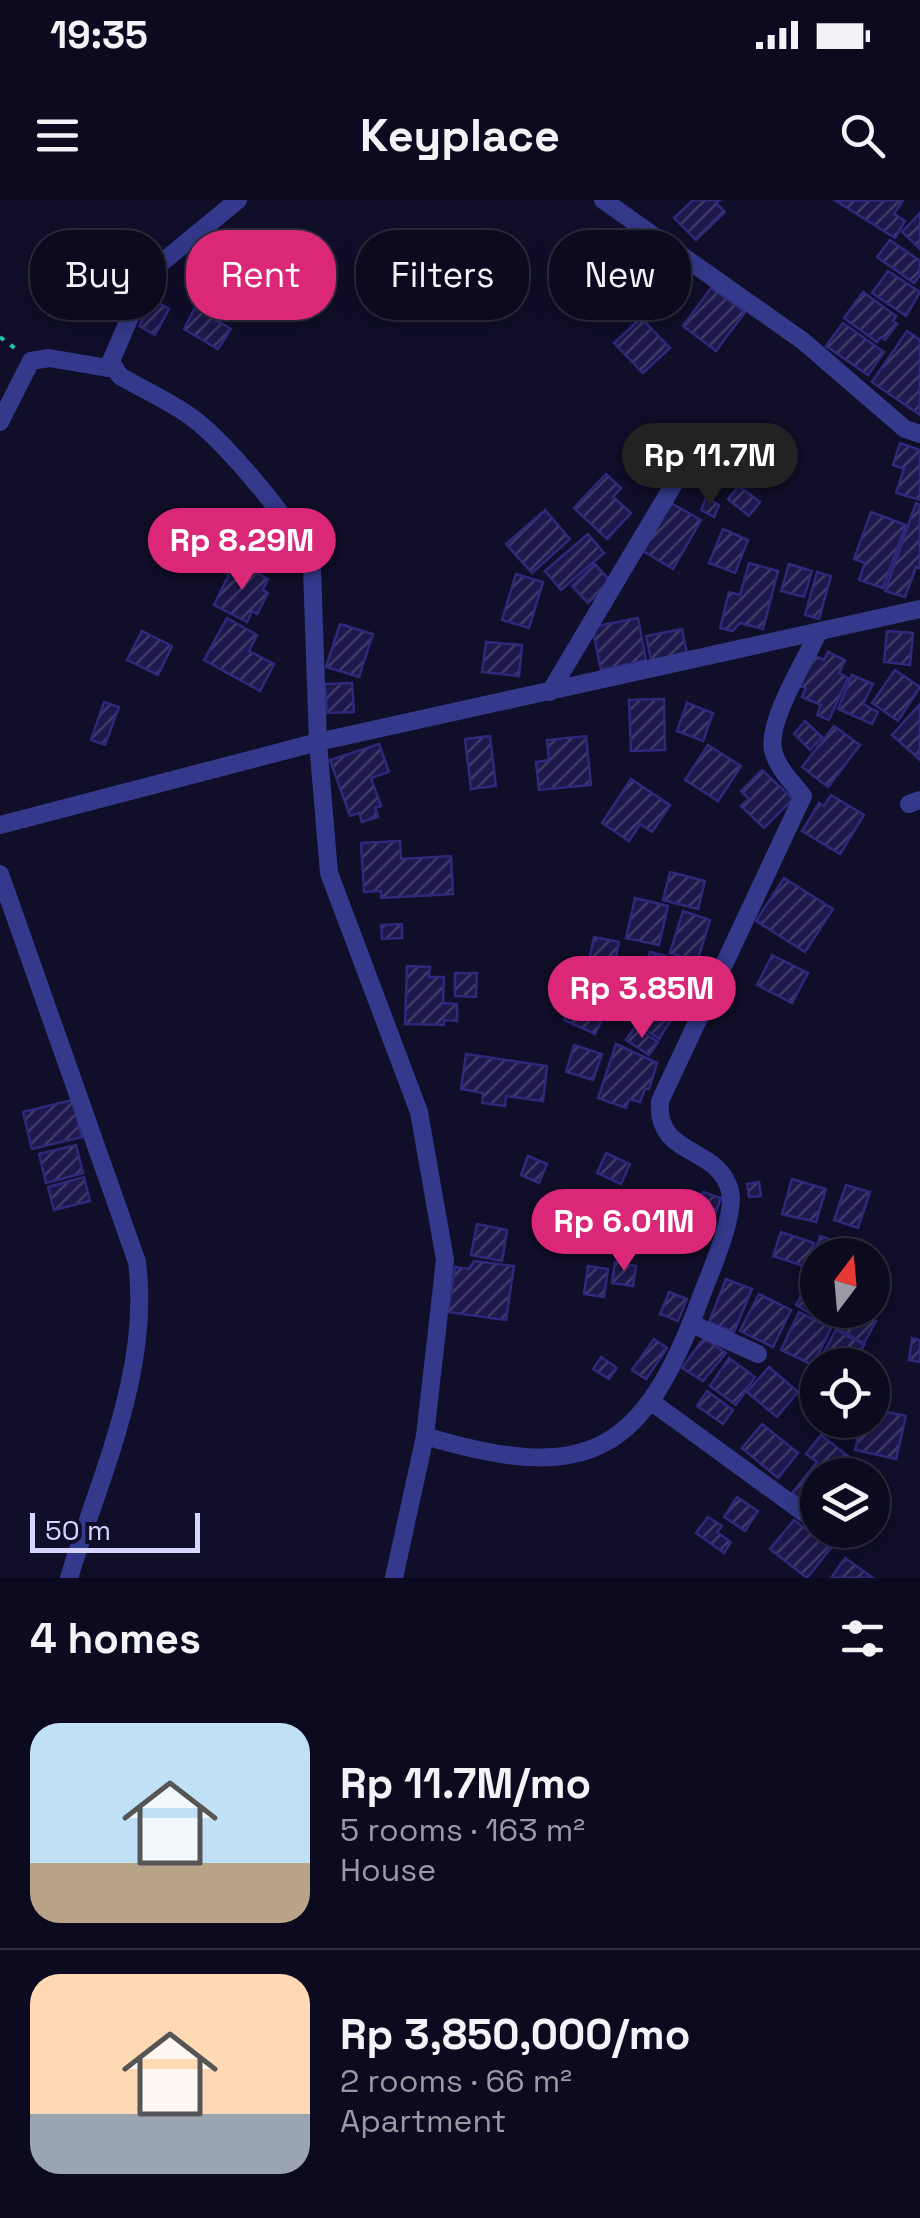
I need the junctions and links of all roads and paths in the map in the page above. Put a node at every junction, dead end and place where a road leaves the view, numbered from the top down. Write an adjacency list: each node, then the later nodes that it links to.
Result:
1 (238, 200): 3 (street)
2 (603, 200): 5 (street)
3 (108, 368): 4 (street); 10 (street)
4 (0, 422)
5 (920, 434)
6 (681, 472): 9 (street)
7 (920, 609): 8 (street)
8 (818, 633): 9 (street); 13 (street)
9 (550, 692): 10 (street)
10 (318, 742): 11 (street); 16 (street)
11 (0, 825)
12 (0, 874): 18 (street)
13 (692, 1324): 14 (street); 15 (street)
14 (758, 1354)
15 (654, 1402): 16 (street); 17 (street)
16 (425, 1436): 19 (street)
17 (800, 1510)
18 (70, 1578)
19 (394, 1578)

